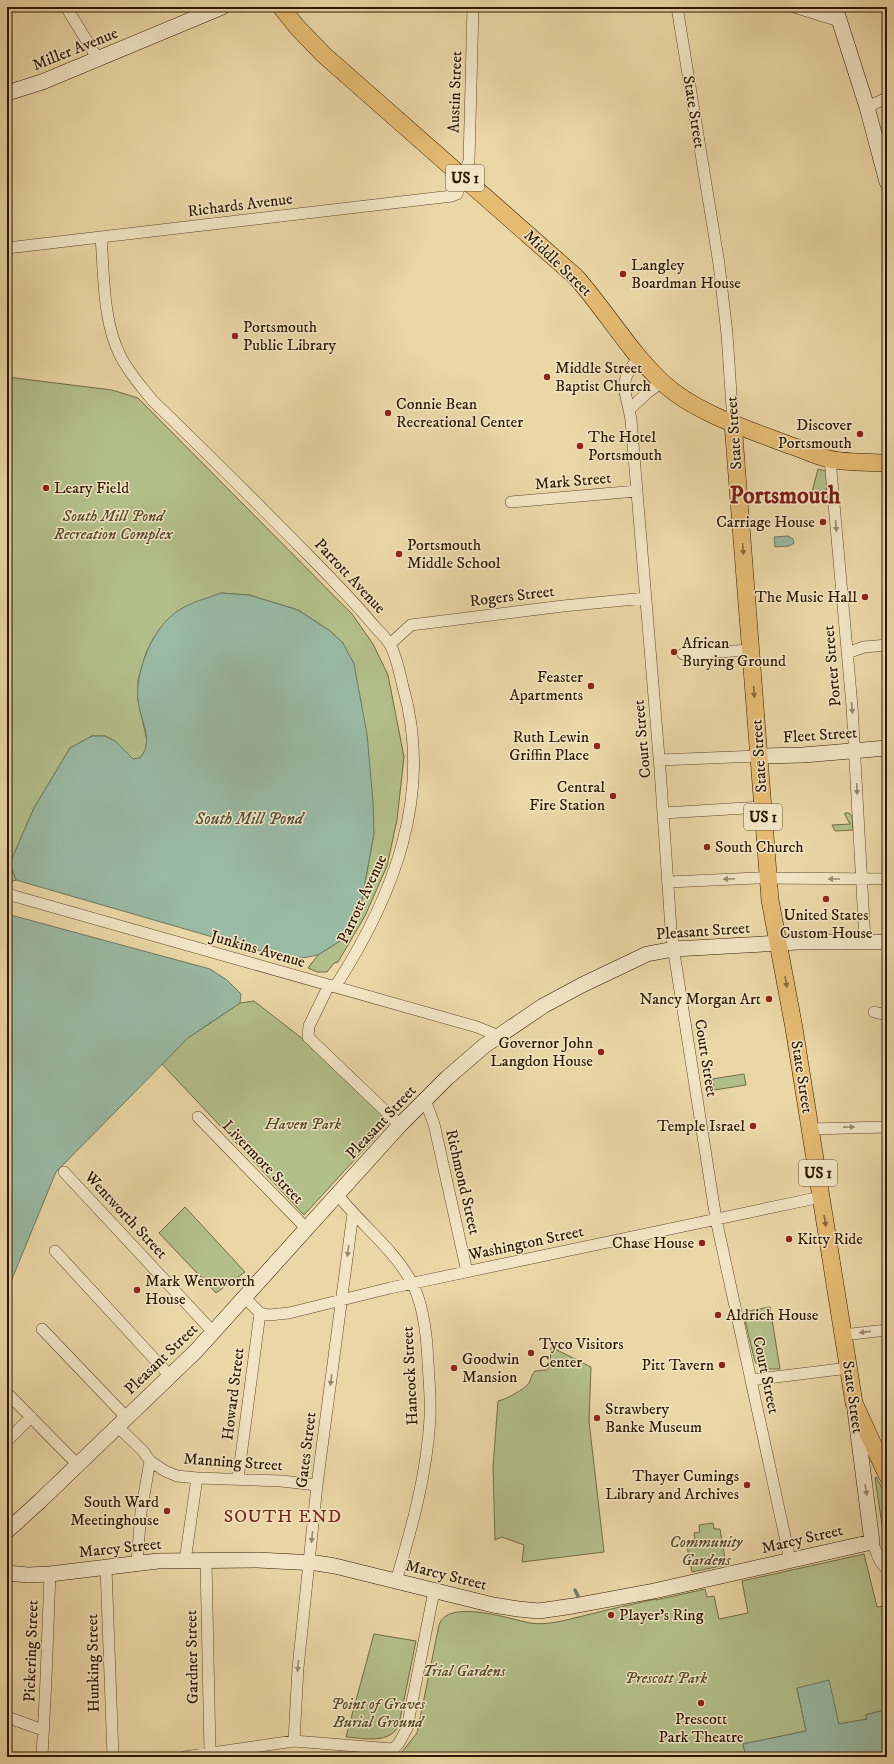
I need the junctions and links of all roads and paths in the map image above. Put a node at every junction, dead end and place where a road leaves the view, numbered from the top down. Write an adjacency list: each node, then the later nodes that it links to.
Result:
1 (66, 7): 8 (street)
2 (222, 7): 8 (main road, Miller Avenue)
3 (281, 7): 12 (main road, Middle Street / US 1)
4 (473, 7): 12 (street, Austin Street)
5 (677, 7): 19 (street, State Street)
6 (794, 7): 7 (street)
7 (837, 14): 11 (main road)
8 (98, 59): 9 (main road, Miller Avenue)
9 (7, 93)
10 (887, 98): 11 (street)
11 (867, 107): 13 (main road)
12 (463, 176): 14 (street, Richards Avenue); 16 (main road, Middle Street / US 1)
13 (886, 177)
14 (101, 237): 15 (street, Richards Avenue); 27 (street, Parrott Avenue)
15 (7, 248)
16 (639, 357): 17 (main road, Middle Street / US 1); 18 (street, Court Street)
17 (662, 382): 18 (street); 19 (main road, Middle Street / US 1)
18 (630, 409): 24 (street, Court Street)
19 (733, 423): 20 (main road, Middle Street / US 1); 23 (main road, State Street / US 1)
20 (762, 435): 21 (main road, Middle Street / US 1); 23 (main road)
21 (830, 459): 22 (main road, Middle Street / US 1); 30 (street, Porter Street, one-way to 30)
22 (887, 463)
23 (737, 468): 29 (main road, State Street / US 1, one-way to 29)
24 (637, 491): 25 (street, Mark Street); 26 (street, Court Street)
25 (511, 502)
26 (646, 598): 27 (street, Rogers Street); 35 (street, Court Street)
27 (390, 644): 47 (street, Parrott Avenue)
28 (887, 645): 30 (street)
29 (751, 650): 31 (street); 34 (main road, State Street / US 1, one-way to 34)
30 (846, 653): 33 (street, Porter Street, one-way to 33)
31 (683, 654)
32 (887, 748): 33 (main road, Fleet Street)
33 (854, 750): 34 (main road, Fleet Street); 39 (street, Porter Street, one-way to 39)
34 (758, 756): 35 (street, Fleet Street); 36 (main road, State Street / US 1)
35 (660, 760): 37 (street, Court Street)
36 (762, 806): 37 (street); 38 (main road, State Street / US 1)
37 (664, 812): 41 (street, Court Street)
38 (768, 878): 39 (street, one-way to 38); 41 (street, one-way to 41); 45 (main road, State Street / US 1)
39 (862, 879): 40 (street); 43 (street, Porter Street)
40 (887, 879)
41 (669, 882): 46 (street, Court Street)
42 (7, 894): 47 (street, Junkins Avenue)
43 (865, 941): 44 (main road, Pleasant Street); 45 (main road, Pleasant Street)
44 (887, 942)
45 (779, 943): 46 (main road, Pleasant Street); 55 (main road, State Street / US 1, one-way to 55)
46 (674, 949): 50 (main road, Pleasant Street); 60 (street, Court Street)
47 (332, 986): 50 (street, Junkins Avenue); 53 (street, Parrott Avenue)
48 (874, 1012): 49 (street)
49 (887, 1015)
50 (499, 1036): 51 (main road, Pleasant Street)
51 (425, 1100): 53 (main road, Pleasant Street); 63 (street, Richmond Street)
52 (198, 1117): 61 (street, Livermore Street)
53 (400, 1125): 57 (main road, Pleasant Street)
54 (887, 1127): 55 (street, one-way to 54)
55 (810, 1129): 58 (main road, State Street / US 1)
56 (64, 1172): 70 (street, Wentworth Street)
57 (338, 1195): 59 (street, Hancock Street); 61 (main road, Pleasant Street)
58 (822, 1197): 60 (street, Washington Street); 71 (main road, State Street / US 1, one-way to 71)
59 (353, 1213): 64 (street, Hancock Street); 66 (street, Gates Street, one-way to 66)
60 (716, 1219): 63 (street, Washington Street); 74 (street, Court Street)
61 (306, 1228): 65 (main road, Pleasant Street)
62 (55, 1251): 73 (street)
63 (467, 1272): 64 (street, Washington Street)
64 (412, 1284): 66 (street, Washington Street); 97 (street, Hancock Street)
65 (244, 1297): 67 (street); 70 (main road, Pleasant Street)
66 (342, 1299): 67 (street, Washington Street); 85 (street, Gates Street, one-way to 85)
67 (260, 1313): 84 (street, Howard Street)
68 (42, 1329): 78 (street, Manning Street)
69 (887, 1330): 71 (street, one-way to 71)
70 (214, 1333): 73 (main road, Pleasant Street)
71 (844, 1335): 72 (main road, State Street / US 1)
72 (849, 1368): 74 (street); 76 (main road, State Street / US 1)
73 (170, 1376): 78 (main road, Pleasant Street)
74 (751, 1380): 88 (street, Court Street)
75 (7, 1393): 77 (street)
76 (854, 1403): 82 (main road, US 1); 87 (main road, State Street, one-way to 87)
77 (31, 1417): 79 (street); 81 (street)
78 (122, 1422): 80 (street, Manning Street); 81 (main road, Pleasant Street)
79 (7, 1441)
80 (150, 1460): 83 (street, Manning Street); 91 (street)
81 (78, 1465): 86 (main road, Pleasant Street)
82 (887, 1475)
83 (198, 1478): 84 (street, Manning Street); 89 (street)
84 (238, 1479): 85 (street, Manning Street)
85 (317, 1485): 92 (street, Gates Street, one-way to 92)
86 (7, 1530)
87 (872, 1542): 88 (main road, Marcy Street); 94 (street, State Street)
88 (790, 1560): 98 (main road, Marcy Street)
89 (185, 1561): 90 (main road, Marcy Street); 91 (main road, Marcy Street)
90 (206, 1561): 92 (main road, Marcy Street); 102 (street, Gardner Street)
91 (137, 1562): 93 (main road, Marcy Street)
92 (309, 1563): 97 (main road, Marcy Street); 101 (street, Gates Street, one-way to 101)
93 (106, 1567): 96 (main road, Marcy Street); 105 (street, Hunking Street)
94 (887, 1570)
95 (7, 1574): 96 (main road, Marcy Street)
96 (50, 1574): 100 (street, Pickering Street)
97 (396, 1581): 98 (main road, Marcy Street)
98 (434, 1591): 103 (street)
99 (7, 1717): 100 (street)
100 (43, 1730): 104 (street, Pickering Street)
101 (294, 1741): 102 (street); 103 (street)
102 (210, 1752): 106 (street)
103 (389, 1753)
104 (42, 1757)
105 (113, 1757)
106 (184, 1757)

